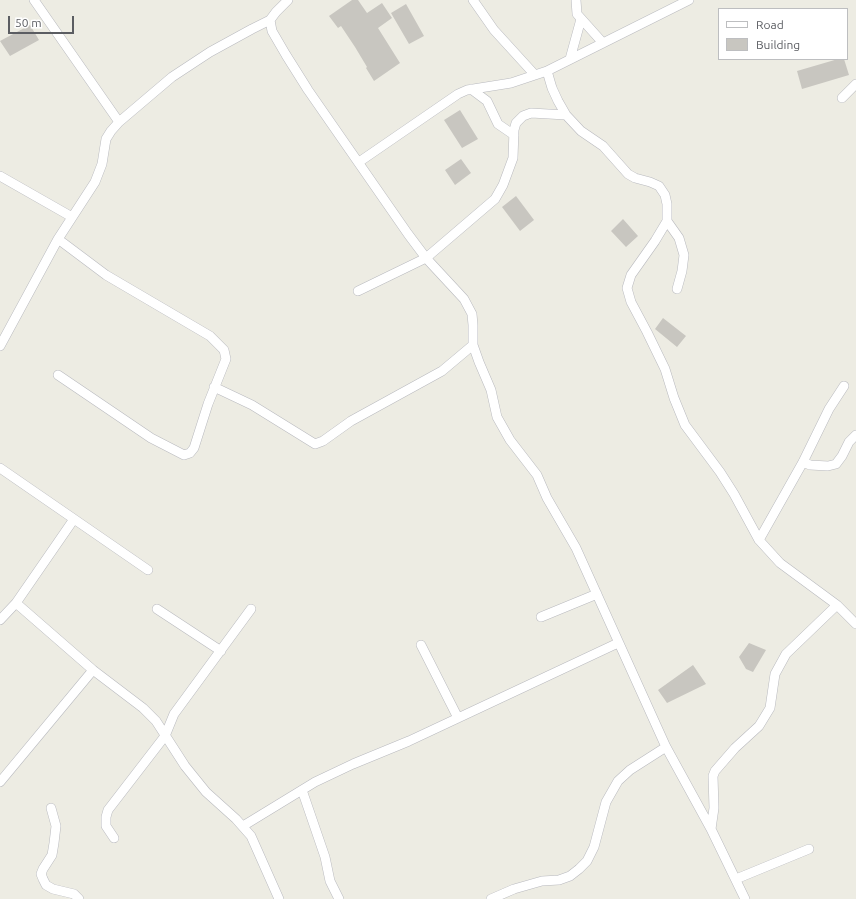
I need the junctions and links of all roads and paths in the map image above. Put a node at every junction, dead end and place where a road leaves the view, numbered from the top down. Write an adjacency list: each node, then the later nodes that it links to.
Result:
1 (34, 0): 16 (street)
2 (288, 0): 6 (street)
3 (473, 0): 11 (street)
4 (576, 0): 7 (street)
5 (689, 0): 8 (street)
6 (270, 20): 16 (street); 18 (street)
7 (581, 20): 8 (street); 9 (street)
8 (603, 43): 9 (street)
9 (570, 59): 10 (street)
10 (547, 71): 11 (street); 15 (street)
11 (535, 75): 13 (street)
12 (856, 84): 14 (street)
13 (471, 89): 17 (street); 18 (street)
14 (842, 98)
15 (566, 115): 17 (street); 21 (street)
16 (119, 122): 20 (street)
17 (514, 135): 23 (street)
18 (359, 162): 23 (street)
19 (0, 176): 20 (street)
20 (72, 217): 22 (street)
21 (667, 221): 24 (street); 35 (street)
22 (58, 239): 27 (street); 30 (street)
23 (426, 258): 25 (street); 26 (street)
24 (677, 289)
25 (358, 291)
26 (473, 345): 30 (street); 37 (street)
27 (0, 346)
28 (58, 375): 30 (street)
29 (844, 386): 32 (street)
30 (214, 387)
31 (856, 435): 32 (street)
32 (803, 462): 35 (street)
33 (0, 468): 34 (street)
34 (74, 519): 36 (street); 38 (street)
35 (759, 540): 39 (street)
36 (148, 570)
37 (597, 594): 42 (street); 45 (street)
38 (16, 603): 43 (street); 48 (street)
39 (837, 605): 44 (street); 56 (street)
40 (157, 609): 47 (street)
41 (251, 609): 47 (street)
42 (541, 617)
43 (0, 620)
44 (856, 624)
45 (618, 643): 49 (street); 51 (street)
46 (421, 645): 49 (street)
47 (221, 651): 50 (street)
48 (93, 670): 50 (street); 52 (street)
49 (458, 718): 53 (street)
50 (166, 736): 55 (street); 57 (street)
51 (666, 747): 56 (street); 63 (street)
52 (0, 782)
53 (302, 790): 55 (street); 62 (street)
54 (51, 808): 60 (street)
55 (243, 826): 61 (street)
56 (711, 829): 59 (street)
57 (114, 838)
58 (809, 849): 59 (street)
59 (736, 879): 64 (street)
60 (79, 899)
61 (279, 899)
62 (339, 899)
63 (490, 899)
64 (745, 899)

